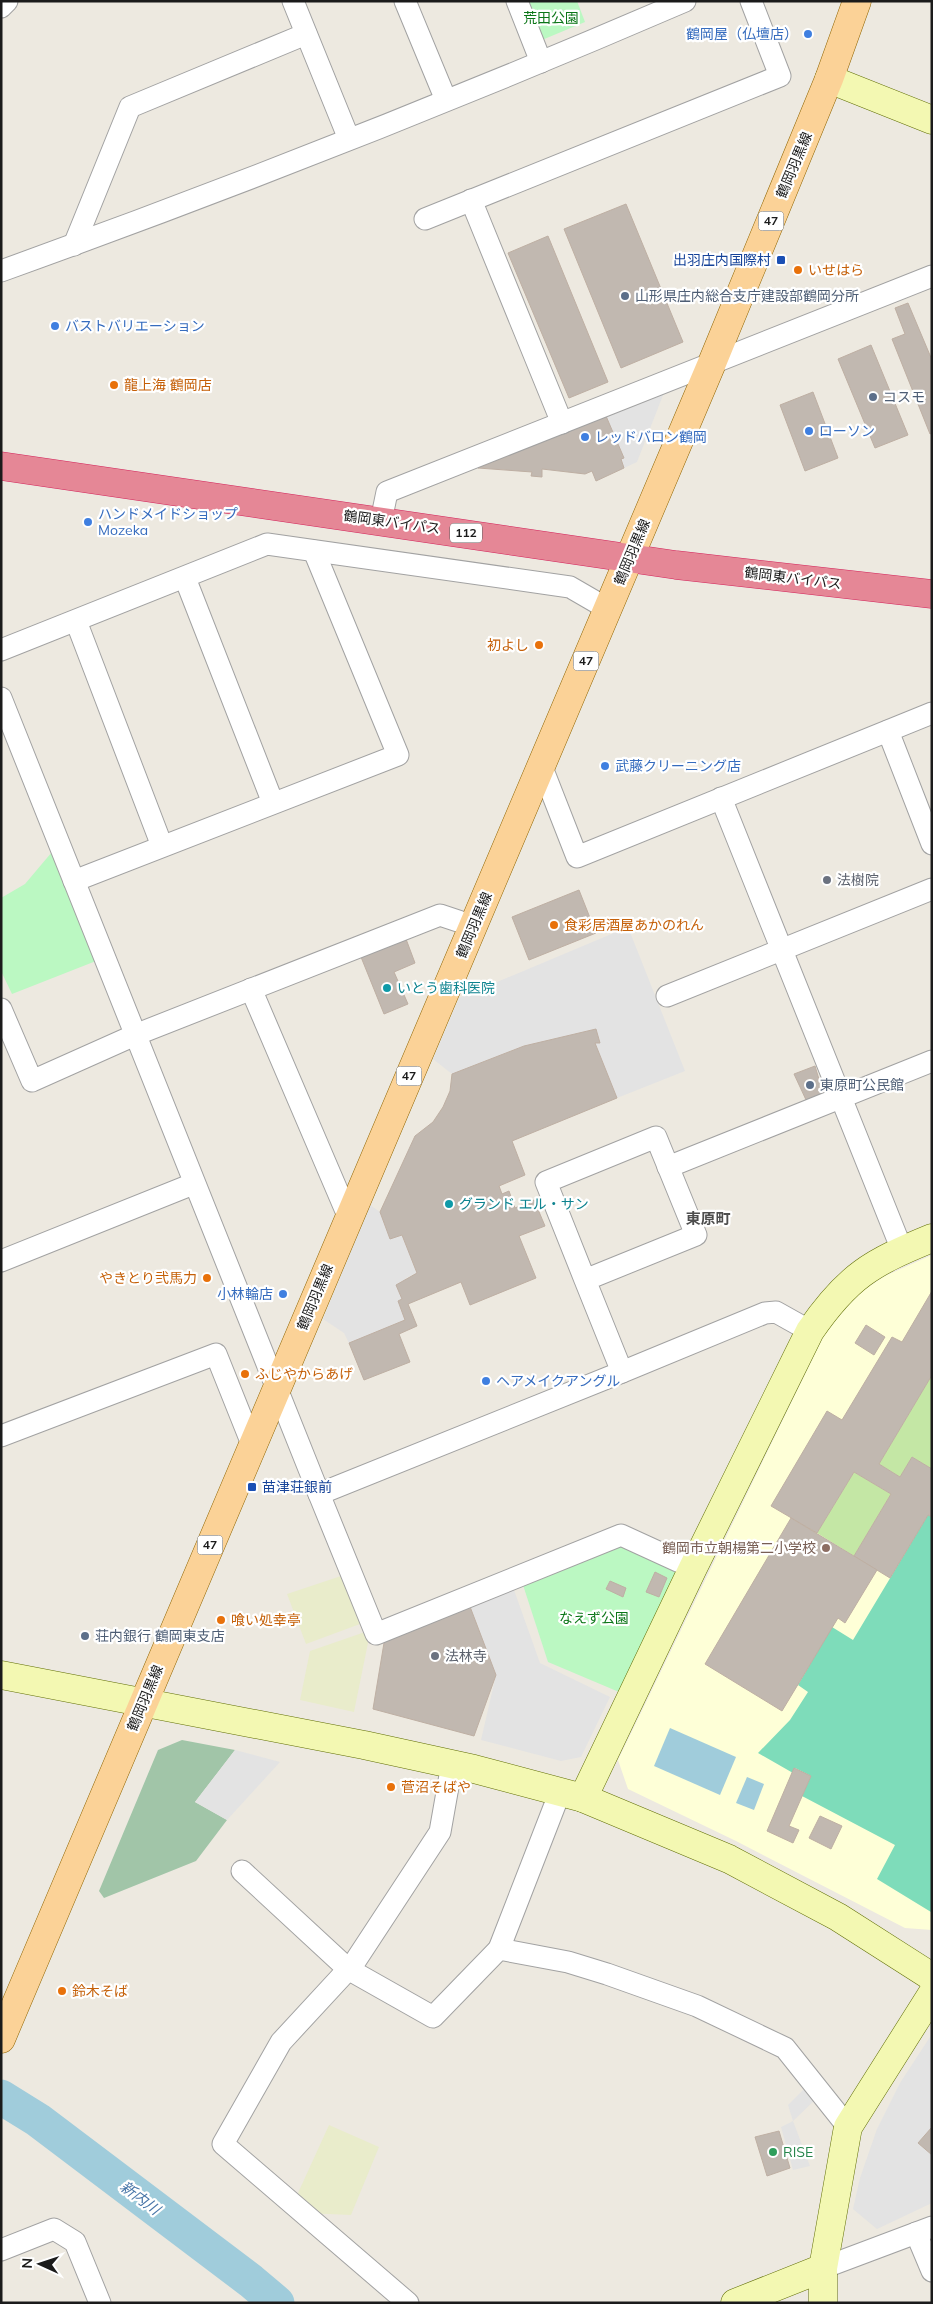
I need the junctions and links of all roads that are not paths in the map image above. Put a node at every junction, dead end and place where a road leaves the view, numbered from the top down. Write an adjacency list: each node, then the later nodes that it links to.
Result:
1 (7, 1): 8 (street)
2 (293, 1): 9 (street)
3 (405, 1): 12 (street)
4 (517, 1): 10 (street)
5 (685, 1): 10 (street)
6 (751, 1): 15 (street)
7 (857, 1): 11 (main road, 鶴岡羽黒線 / 47)
8 (1, 8)
9 (306, 34): 14 (street); 17 (street)
10 (541, 62): 12 (street)
11 (829, 79): 13 (street); 20 (main road, 鶴岡羽黒線 / 47)
12 (446, 100): 14 (street)
13 (932, 120)
14 (350, 139): 17 (street)
15 (471, 200): 16 (street); 21 (street)
16 (425, 219)
17 (74, 245): 18 (street)
18 (1, 271)
19 (932, 276): 20 (street)
20 (712, 363): 21 (street); 25 (main road, 鶴岡羽黒線 / 47)
21 (562, 423): 23 (street)
22 (1, 466): 23 (highway, 鶴岡東バイパス / 112)
23 (381, 521): 25 (highway, 鶴岡東バイパス / 112)
24 (314, 551): 26 (street); 28 (street); 36 (street)
25 (630, 557): 27 (highway, 鶴岡東バイパス / 112); 28 (main road, 鶴岡羽黒線 / 47)
26 (185, 578): 29 (street); 36 (street)
27 (932, 594)
28 (608, 610): 34 (main road, 鶴岡羽黒線 / 47)
29 (76, 621): 30 (street); 38 (street)
30 (1, 650)
31 (1, 698): 39 (street)
32 (932, 713): 33 (street)
33 (888, 731): 35 (street); 37 (street)
34 (542, 765): 35 (street); 41 (main road, 鶴岡羽黒線 / 47)
35 (721, 798): 42 (street)
36 (273, 803): 38 (street)
37 (932, 844)
38 (162, 846): 39 (street)
39 (74, 881): 46 (street)
40 (932, 890): 42 (street)
41 (473, 926): 43 (street); 51 (main road, 鶴岡羽黒線 / 47)
42 (782, 950): 44 (street); 48 (street)
43 (251, 989): 46 (street); 51 (street)
44 (667, 996)
45 (1, 1009): 46 (street)
46 (135, 1035): 50 (street)
47 (932, 1061): 48 (street)
48 (841, 1097): 49 (street); 53 (street)
49 (668, 1167): 55 (street); 55 (street)
50 (193, 1184): 54 (street); 58 (street)
51 (349, 1218): 58 (main road, 鶴岡羽黒線 / 47)
52 (932, 1238): 53 (street)
53 (902, 1250): 56 (street)
54 (1, 1261)
55 (585, 1280): 57 (street)
56 (810, 1331): 57 (street); 62 (street)
57 (622, 1372): 61 (street)
58 (277, 1387): 60 (main road, 鶴岡羽黒線 / 47); 61 (street)
59 (1, 1436): 60 (street)
60 (252, 1444): 64 (main road, 鶴岡羽黒線 / 47)
61 (319, 1494): 62 (street)
62 (693, 1568): 66 (street)
63 (3, 1680): 64 (street)
64 (143, 1703): 65 (street); 72 (main road, 鶴岡羽黒線 / 47)
65 (452, 1764): 66 (street); 69 (street)
66 (571, 1795): 68 (street); 70 (street)
67 (242, 1871): 69 (street)
68 (499, 1949): 69 (street); 73 (street)
69 (348, 1969): 79 (street)
70 (932, 1977)
71 (932, 1994): 73 (street)
72 (2, 2036)
73 (848, 2127): 76 (street)
74 (924, 2230): 76 (street); 77 (street)
75 (1, 2250): 78 (street)
76 (823, 2268): 80 (street); 81 (street)
77 (932, 2270)
78 (100, 2303)
79 (408, 2303)
80 (736, 2303)
81 (823, 2303)

